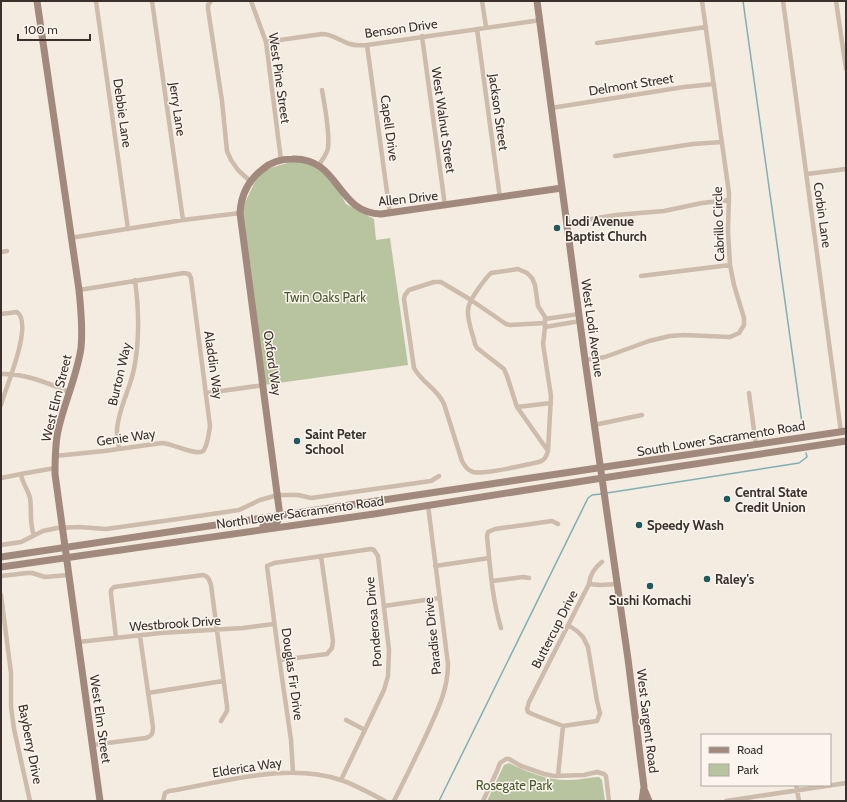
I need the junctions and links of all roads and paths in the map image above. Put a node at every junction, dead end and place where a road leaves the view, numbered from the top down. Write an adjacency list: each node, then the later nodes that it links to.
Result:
1 (37, 1): 40 (main road, West Elm Street)
2 (96, 1): 39 (street, Debbie Lane)
3 (152, 1): 37 (street, Jerry Lane)
4 (252, 1): 16 (street, West Pine Street)
5 (482, 1): 12 (street)
6 (538, 1): 11 (main road, West Lodi Avenue)
7 (702, 1): 13 (street, Cabrillo Circle)
8 (783, 1): 29 (street, Corbin Lane)
9 (836, 1): 19 (street)
10 (210, 2): 30 (street)
11 (541, 20): 12 (street, Benson Drive); 23 (main road, West Lodi Avenue)
12 (486, 27): 14 (street, Benson Drive)
13 (706, 27): 17 (street); 21 (street, Cabrillo Circle)
14 (477, 29): 15 (street, Benson Drive); 32 (street, Jackson Street)
15 (422, 36): 18 (street, Benson Drive); 34 (street, West Walnut Street)
16 (266, 42): 18 (street, Benson Drive); 26 (street, West Pine Street)
17 (596, 43)
18 (367, 45): 36 (street, Capell Drive)
19 (845, 52): 20 (street)
20 (846, 69)
21 (714, 84): 23 (street, Delmont Street); 24 (street, Cabrillo Circle)
22 (322, 90): 27 (street)
23 (551, 108): 31 (main road, West Lodi Avenue)
24 (722, 142): 25 (street); 33 (street, Cabrillo Circle)
25 (615, 156)
26 (281, 160): 27 (main road, Allen Drive); 30 (main road, Allen Drive)
27 (319, 165): 36 (main road, Allen Drive)
28 (846, 169): 29 (street)
29 (807, 174): 63 (street, Corbin Lane)
30 (250, 181): 35 (main road, Allen Drive)
31 (562, 188): 32 (main road, Allen Drive); 38 (main road, West Lodi Avenue)
32 (500, 198): 34 (main road, Allen Drive)
33 (729, 200): 38 (street); 43 (street, Cabrillo Circle)
34 (445, 206): 36 (main road, Allen Drive)
35 (240, 213): 37 (street); 54 (main road, Oxford Way)
36 (390, 214)
37 (183, 220): 39 (street)
38 (566, 223): 49 (main road, West Lodi Avenue)
39 (128, 229): 40 (street)
40 (70, 238): 46 (main road, West Elm Street)
41 (7, 251): 42 (street)
42 (1, 252)
43 (730, 265): 44 (street); 51 (street, Cabrillo Circle)
44 (641, 276)
45 (135, 280): 46 (street); 56 (street, Aladdin Way); 67 (street, Burton Way)
46 (79, 290): 55 (main road, West Elm Street)
47 (471, 300): 50 (street); 50 (street); 60 (street); 68 (street)
48 (1, 314): 53 (street)
49 (580, 318): 50 (street); 50 (street); 51 (main road, West Lodi Avenue)
50 (545, 323): 58 (street)
51 (585, 360): 62 (main road, West Lodi Avenue)
52 (1, 374): 53 (street)
53 (11, 374): 55 (street); 59 (street)
54 (264, 385): 56 (street); 79 (main road, Oxford Way)
55 (69, 392): 70 (main road, West Elm Street)
56 (207, 393): 69 (street, Aladdin Way)
57 (749, 393): 65 (street)
58 (551, 403): 60 (street); 68 (street)
59 (1, 405)
60 (517, 407): 68 (street)
61 (642, 415): 62 (street)
62 (594, 425): 73 (main road, West Lodi Avenue)
63 (844, 432): 65 (main road, South Lower Sacramento Road)
64 (846, 441): 71 (main road, South Lower Sacramento Road)
65 (756, 445): 66 (main road, South Lower Sacramento Road)
66 (743, 447): 71 (main road); 73 (main road, South Lower Sacramento Road)
67 (119, 449): 69 (street, Genie Way); 70 (street, Genie Way)
68 (548, 451)
69 (198, 453)
70 (55, 456): 72 (main road, West Elm Street)
71 (696, 464): 77 (main road, South Lower Sacramento Road)
72 (55, 468): 74 (street); 83 (main road, West Elm Street)
73 (600, 468): 77 (main road, West Lodi Avenue); 78 (main road, North Lower Sacramento Road)
74 (21, 474): 76 (street); 85 (street)
75 (439, 476): 79 (street)
76 (1, 478)
77 (602, 478): 80 (main road, North Lower Sacramento Road); 100 (main road, West Lodi Avenue)
78 (445, 492): 80 (main road); 81 (main road, North Lower Sacramento Road)
79 (278, 495): 81 (main road, Oxford Way); 83 (street)
80 (428, 505): 84 (main road, North Lower Sacramento Road); 93 (street, Paradise Drive)
81 (280, 516): 84 (main road); 87 (main road, North Lower Sacramento Road)
82 (558, 524): 91 (street)
83 (62, 528): 85 (street); 87 (main road, West Elm Street)
84 (234, 534): 90 (main road, North Lower Sacramento Road)
85 (34, 535): 86 (street)
86 (1, 545)
87 (64, 548): 89 (main road, North Lower Sacramento Road); 90 (main road, West Elm Street)
88 (321, 556): 103 (street, Ponderosa Drive); 104 (street, Douglas Fir Drive); 113 (street)
89 (1, 557)
90 (65, 557): 94 (main road, North Lower Sacramento Road); 95 (main road, West Elm Street)
91 (489, 558): 93 (street); 98 (street)
92 (602, 562): 99 (street, Buttercup Drive)
93 (435, 566): 102 (street, Paradise Drive)
94 (1, 567)
95 (68, 575): 96 (street); 111 (main road, West Elm Street)
96 (1, 576)
97 (529, 578): 98 (street)
98 (492, 581): 106 (street)
99 (589, 584): 100 (street); 105 (street, Buttercup Drive)
100 (617, 584): 112 (main road, West Lodi Avenue)
101 (1, 595): 108 (street, Bayberry Drive)
102 (439, 598): 103 (street); 134 (street, Paradise Drive)
103 (384, 606): 119 (street, Ponderosa Drive)
104 (274, 624): 107 (street, Westbrook Drive); 113 (street, Douglas Fir Drive)
105 (568, 625): 118 (street, Buttercup Drive); 118 (street)
106 (502, 628)
107 (216, 630): 109 (street, Westbrook Drive); 110 (street); 114 (street)
108 (3, 631): 130 (street, Bayberry Drive)
109 (140, 636): 110 (street, Westbrook Drive); 115 (street)
110 (116, 638): 111 (street, Westbrook Drive)
111 (78, 642): 120 (main road, West Elm Street)
112 (628, 658): 127 (main road, West Sargent Road)
113 (280, 660): 121 (street, Douglas Fir Drive)
114 (223, 681): 115 (street); 117 (street)
115 (148, 693): 120 (street)
116 (346, 720): 119 (street)
117 (221, 721)
118 (563, 726): 122 (street)
119 (365, 730): 123 (street, Ponderosa Drive)
120 (92, 745): 131 (main road, West Elm Street)
121 (292, 772): 123 (street, Elderica Way); 132 (street, Elderica Way)
122 (558, 776): 135 (street); 136 (street)
123 (341, 780): 133 (street, Elderica Way)
124 (846, 783): 125 (street)
125 (831, 785)
126 (826, 786): 128 (street)
127 (644, 787): 137 (main road, West Sargent Road); 138 (main road, West Sargent Road)
128 (797, 788): 129 (street); 140 (street)
129 (741, 800): 139 (street)
130 (30, 801)
131 (100, 801)
132 (163, 801)
133 (385, 801)
134 (394, 801)
135 (482, 801)
136 (609, 801)
137 (642, 801)
138 (649, 801)
139 (726, 801)
140 (799, 801)

